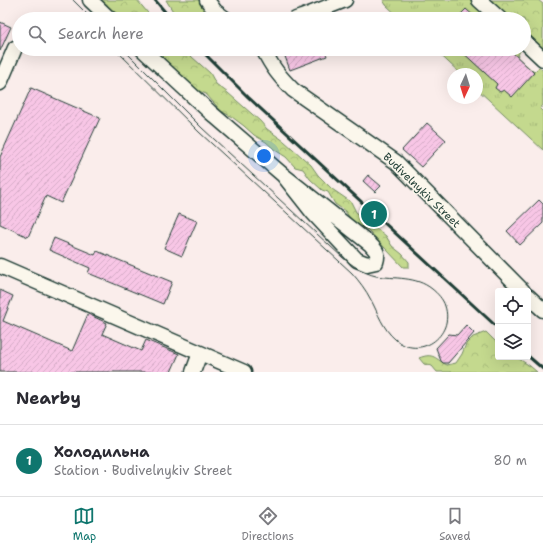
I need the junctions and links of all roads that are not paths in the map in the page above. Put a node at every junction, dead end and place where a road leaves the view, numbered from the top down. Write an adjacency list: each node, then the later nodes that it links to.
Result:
1 (90, 0): 5 (street)
2 (207, 0): 6 (street)
3 (345, 0): 7 (street)
4 (479, 0): 8 (street)
5 (103, 12)
6 (216, 12)
7 (314, 12)
8 (492, 12)
9 (531, 48): 13 (street)
10 (12, 55): 14 (street)
11 (150, 56): 15 (street)
12 (266, 56): 17 (street, Budivelnykiv Street)
13 (543, 59)
14 (0, 83)
15 (283, 175): 15 (street)
16 (0, 266): 20 (street)
17 (520, 288)
18 (531, 299): 19 (street)
19 (543, 310)
20 (200, 353): 21 (street); 22 (street)
21 (192, 372)
22 (244, 372)

